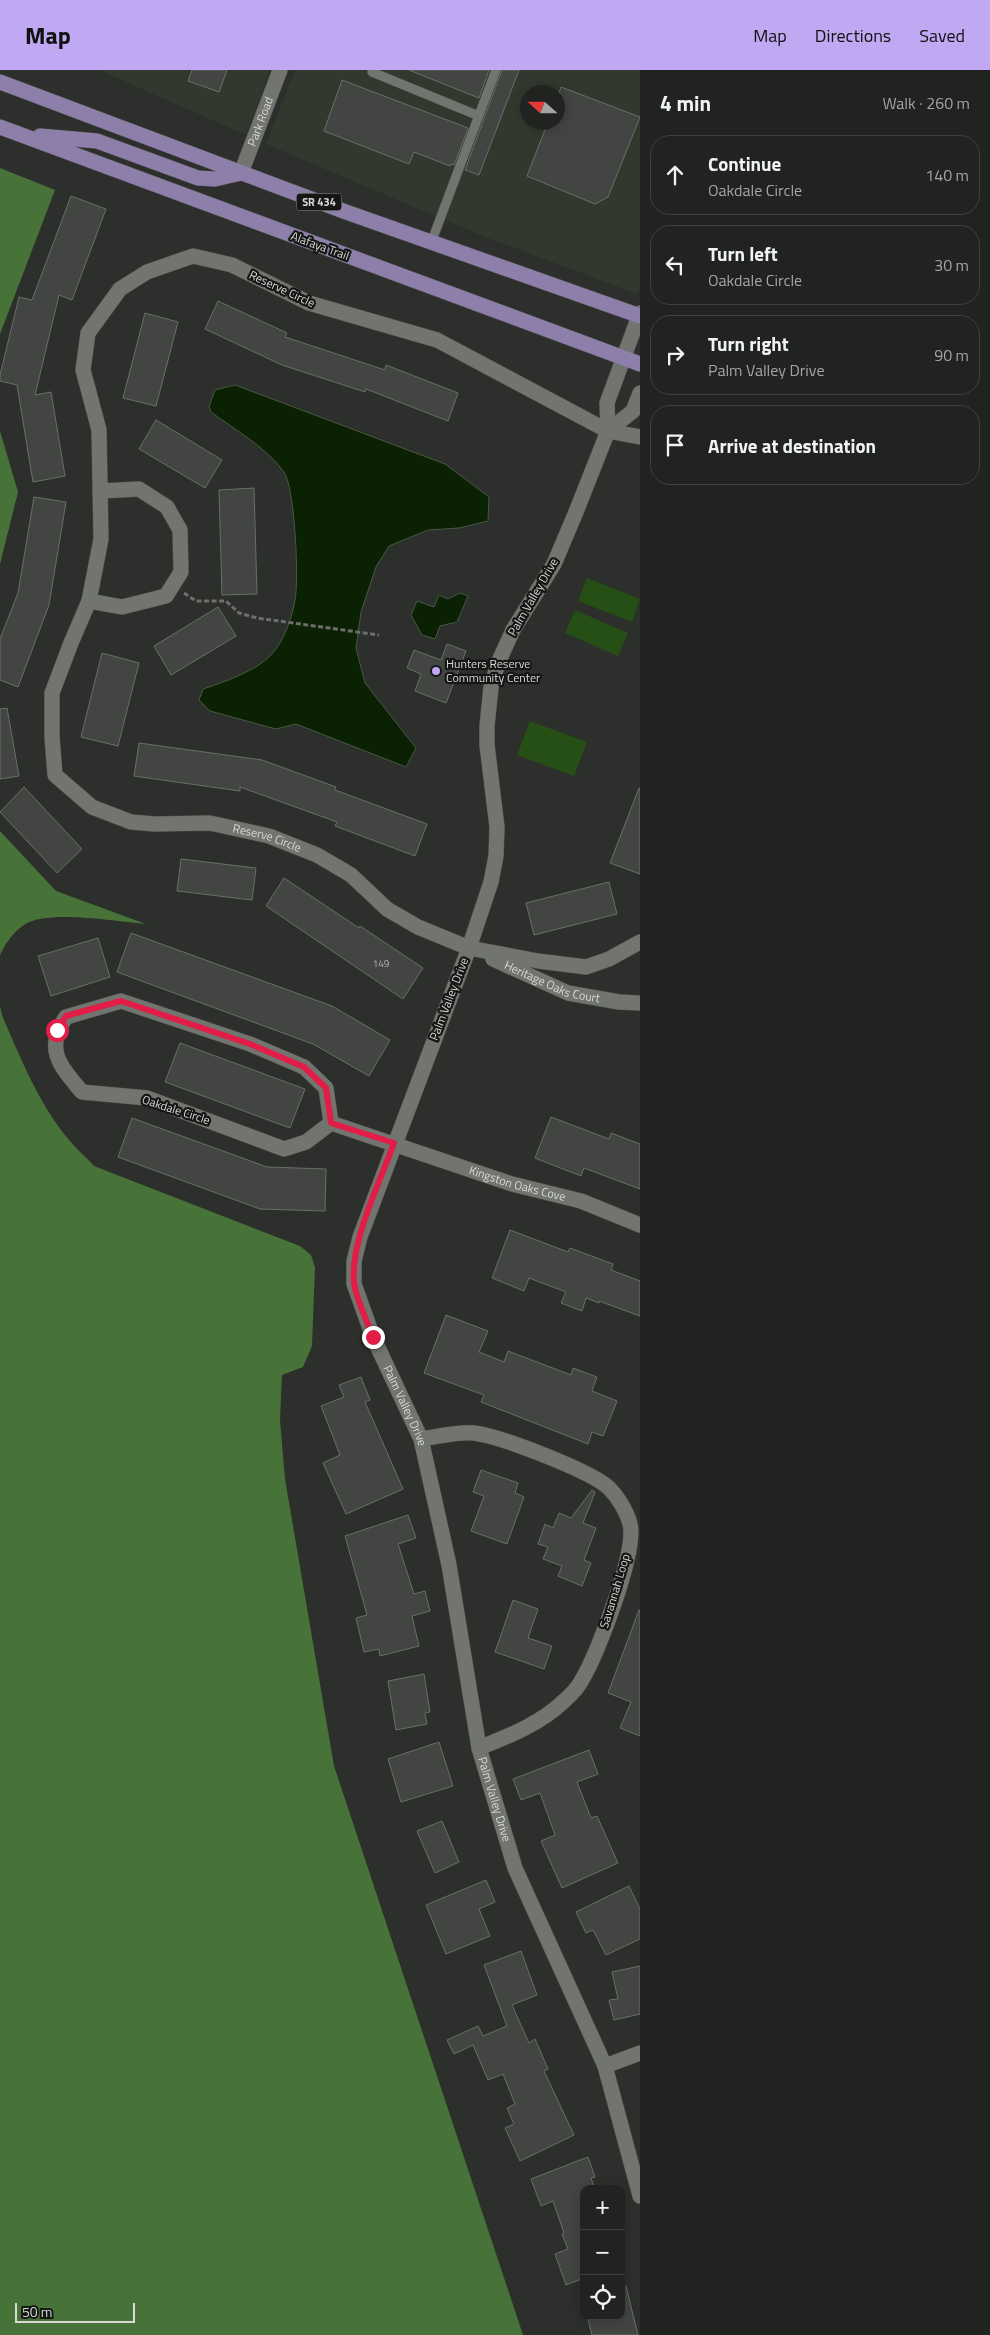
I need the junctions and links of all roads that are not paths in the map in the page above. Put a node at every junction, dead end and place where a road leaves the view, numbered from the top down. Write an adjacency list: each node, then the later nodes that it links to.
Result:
1 (280, 70): 8 (street, Park Road)
2 (373, 70): 5 (lane)
3 (496, 70): 5 (lane)
4 (0, 82): 8 (main road, SR 434)
5 (479, 116): 9 (lane)
6 (0, 127): 7 (main road, Alafaya Trail)
7 (21, 135): 8 (main road); 11 (main road, Alafaya Trail)
8 (242, 173): 9 (main road, SR 434)
9 (431, 243): 10 (main road, SR 434)
10 (640, 315): 11 (street, Palm Valley Drive)
11 (624, 358): 12 (main road, Alafaya Trail); 14 (street, Palm Valley Drive)
12 (640, 364)
13 (640, 394): 14 (street)
14 (608, 430): 15 (street, Reserve Circle); 16 (street, Reserve Circle); 19 (street, Palm Valley Drive)
15 (640, 437)
16 (100, 491): 17 (street, Reserve Circle); 17 (street)
17 (90, 601): 19 (street, Reserve Circle)
18 (640, 942): 19 (street, Reserve Circle)
19 (469, 948): 20 (street, Heritage Oaks Court); 22 (street, Palm Valley Drive)
20 (640, 1004)
21 (331, 1123): 21 (street, Oakdale Circle); 22 (street)
22 (394, 1143): 23 (street, Kingston Oaks Cove); 24 (street, Palm Valley Drive)
23 (640, 1225)
24 (422, 1439): 25 (street, Palm Valley Drive); 25 (street, Savannah Loop)
25 (478, 1748): 27 (street, Palm Valley Drive)
26 (640, 2054): 27 (street)
27 (605, 2066): 28 (street, Palm Valley Drive)
28 (640, 2196)

